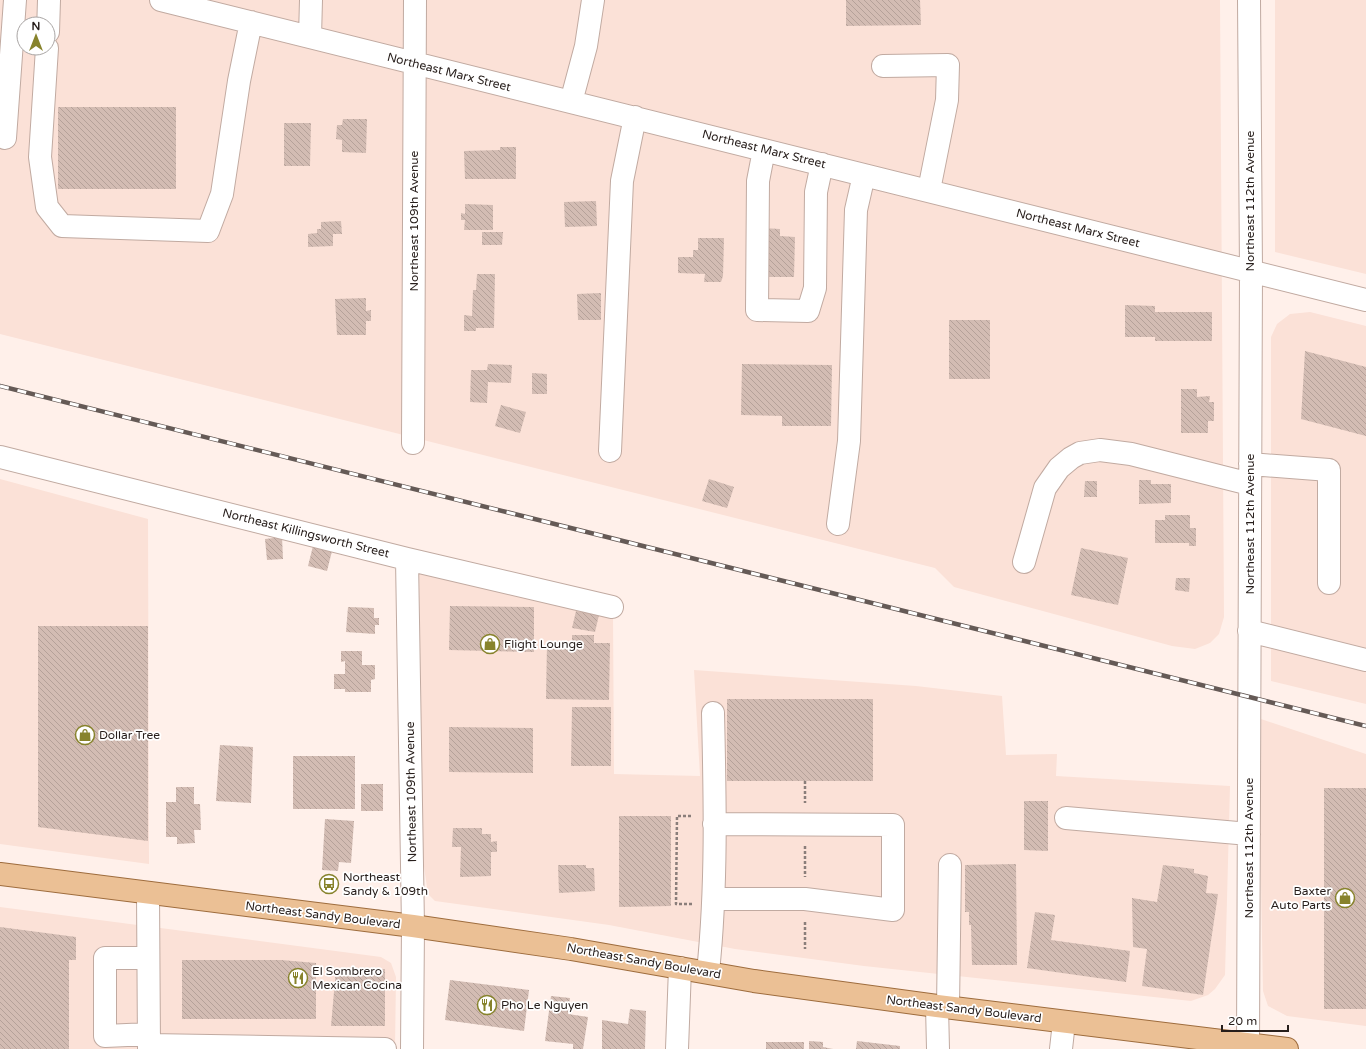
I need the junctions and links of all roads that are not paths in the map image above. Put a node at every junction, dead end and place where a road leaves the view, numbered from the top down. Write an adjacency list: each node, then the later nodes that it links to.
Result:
1 (15, 0): 16 (street)
2 (49, 0): 8 (street)
3 (161, 0): 9 (street, Northeast Marx Street)
4 (311, 0): 10 (street)
5 (416, 0): 12 (street, Northeast 109th Avenue)
6 (593, 0): 14 (street)
7 (1249, 0): 21 (street, Northeast 112th Avenue)
8 (48, 16)
9 (251, 22): 10 (street, Northeast Marx Street); 11 (street)
10 (310, 37): 12 (street, Northeast Marx Street)
11 (47, 56)
12 (415, 64): 14 (street, Northeast Marx Street); 23 (street, Northeast 109th Avenue)
13 (883, 66): 20 (street)
14 (571, 102): 15 (street, Northeast Marx Street)
15 (635, 117): 17 (street, Northeast Marx Street); 24 (street)
16 (5, 138)
17 (764, 150): 18 (street, Northeast Marx Street); 18 (street)
18 (822, 164): 19 (street, Northeast Marx Street)
19 (864, 175): 20 (street, Northeast Marx Street); 27 (street)
20 (929, 190): 21 (street, Northeast Marx Street)
21 (1251, 271): 22 (street, Northeast Marx Street); 26 (street, Northeast 112th Avenue)
22 (1366, 300)
23 (413, 442)
24 (610, 451)
25 (0, 457): 28 (street, Northeast Killingsworth Street)
26 (1250, 474): 29 (street); 30 (street); 32 (street, Northeast 112th Avenue)
27 (838, 524)
28 (407, 559): 31 (street, Northeast Killingsworth Street); 42 (street, Northeast 109th Avenue)
29 (1024, 562)
30 (1329, 584)
31 (612, 607)
32 (1250, 631): 33 (street); 37 (street, Northeast 112th Avenue)
33 (1366, 660)
34 (713, 713): 36 (street)
35 (1066, 818): 37 (street)
36 (714, 824): 41 (street); 41 (street)
37 (1249, 834): 49 (street, Northeast 112th Avenue)
38 (950, 865): 46 (street)
39 (0, 874): 40 (main road, Northeast Sandy Boulevard)
40 (148, 893): 42 (main road, Northeast Sandy Boulevard); 43 (street)
41 (714, 899): 45 (street)
42 (413, 926): 44 (main road, Northeast Sandy Boulevard); 52 (street, Northeast 109th Avenue)
43 (148, 958): 48 (street); 48 (street)
44 (680, 968): 45 (main road, Northeast Sandy Boulevard); 53 (street)
45 (708, 972): 46 (main road, Northeast Sandy Boulevard)
46 (943, 1007): 47 (main road, Northeast Sandy Boulevard); 54 (street)
47 (1064, 1022): 49 (main road, Northeast Sandy Boulevard); 55 (street)
48 (149, 1043): 50 (street)
49 (1248, 1047): 56 (main road, Northeast Sandy Boulevard)
50 (334, 1049): 51 (street)
51 (385, 1049)
52 (412, 1049)
53 (677, 1049)
54 (938, 1049)
55 (1061, 1049)
56 (1288, 1049)

